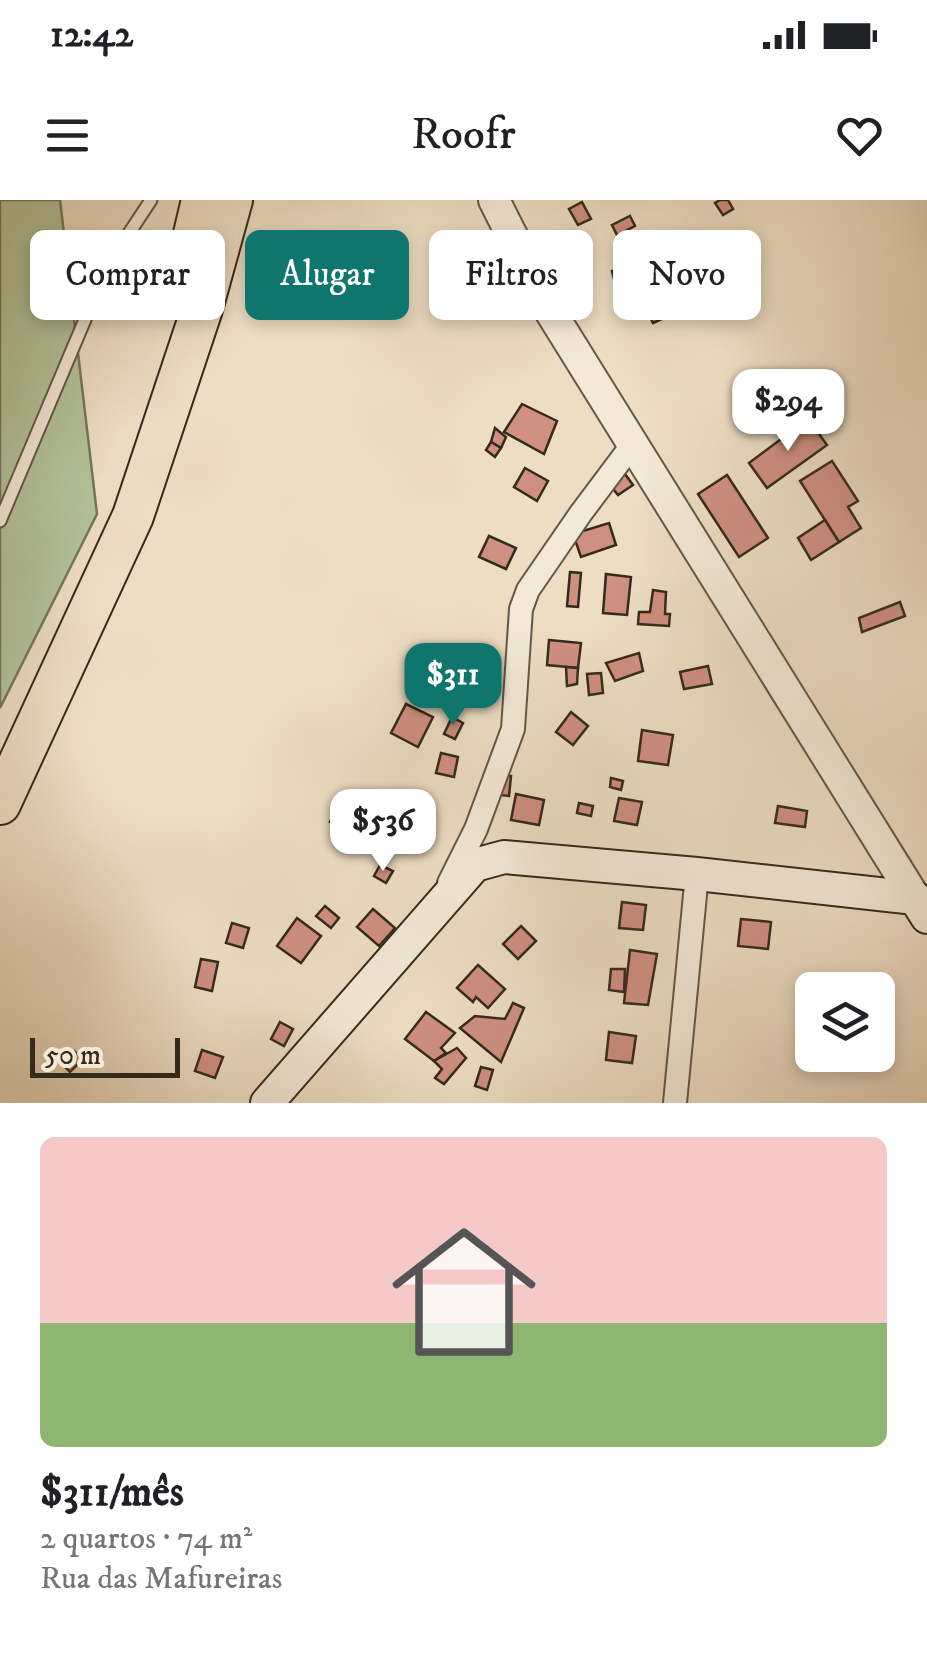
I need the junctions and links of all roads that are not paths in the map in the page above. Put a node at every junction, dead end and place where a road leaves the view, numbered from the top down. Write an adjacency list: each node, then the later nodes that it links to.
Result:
1 (151, 200): 6 (lane)
2 (202, 200): 7 (highway)
3 (232, 200): 8 (highway)
4 (494, 200): 5 (street)
5 (632, 445): 10 (street); 11 (street)
6 (0, 521)
7 (0, 751)
8 (0, 804)
9 (698, 874): 10 (main road); 11 (main road); 13 (street)
10 (441, 902): 12 (main road)
11 (921, 908)
12 (267, 1103)
13 (675, 1103)

